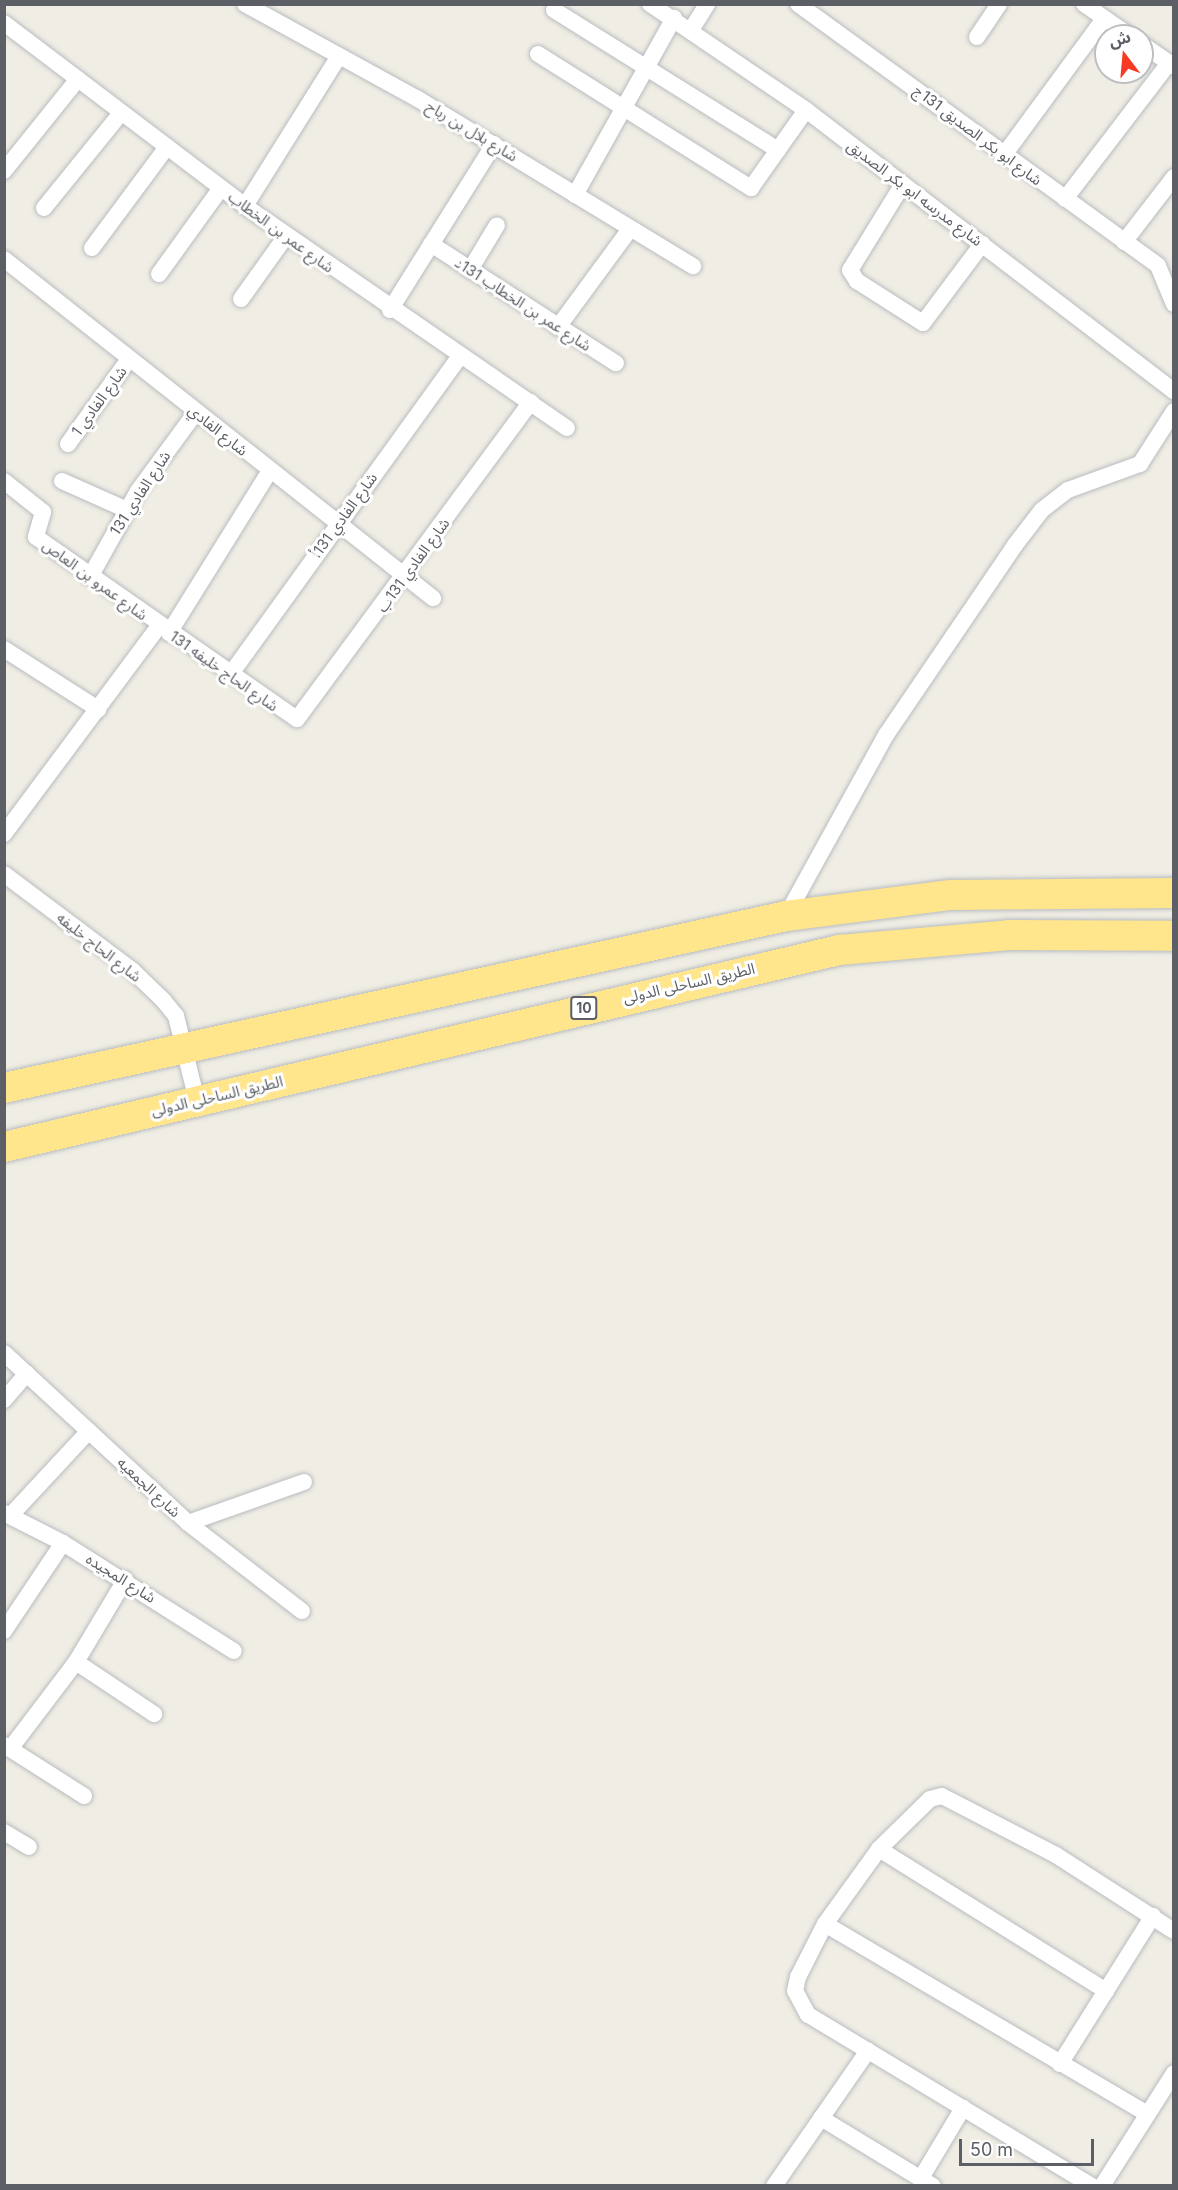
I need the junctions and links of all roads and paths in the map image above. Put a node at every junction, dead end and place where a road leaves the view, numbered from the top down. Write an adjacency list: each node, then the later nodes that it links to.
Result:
1 (245, 4): 16 (street, شارع بلال بن رباح)
2 (650, 4): 9 (street, شارع مدرسه ابو بكر الصديق)
3 (707, 4): 12 (street)
4 (798, 4): 8 (street, شارع ابو بكر الصديق 131ج)
5 (999, 4): 13 (street)
6 (554, 10): 17 (street)
7 (1095, 10): 11 (street); 26 (street)
8 (826, 11): 26 (street, شارع ابو بكر الصديق 131ج)
9 (674, 18): 12 (street, شارع مدرسه ابو بكر الصديق); 17 (street)
10 (4, 23): 19 (street, شارع عمر بن الخطاب)
11 (1114, 24)
12 (691, 30): 21 (street, شارع مدرسه ابو بكر الصديق)
13 (977, 37)
14 (1154, 52): 18 (street)
15 (538, 54): 20 (street)
16 (339, 56): 23 (street, شارع بلال بن رباح); 33 (street)
17 (647, 64): 20 (street); 25 (street)
18 (1171, 64): 32 (street)
19 (78, 80): 22 (street, شارع عمر بن الخطاب); 27 (street)
20 (623, 106): 25 (street); 31 (street)
21 (806, 110): 25 (street); 29 (street, شارع مدرسه ابو بكر الصديق)
22 (121, 112): 24 (street, شارع عمر بن الخطاب); 34 (street)
23 (494, 144): 31 (street, شارع بلال بن رباح); 39 (street)
24 (167, 147): 30 (street, شارع عمر بن الخطاب); 41 (street)
25 (778, 150)
26 (1004, 154): 32 (street, شارع ابو بكر الصديق 131ج)
27 (4, 171)
28 (1173, 177): 38 (street)
29 (903, 184): 40 (street, شارع مدرسه ابو بكر الصديق); 40 (street)
30 (221, 188): 33 (street, شارع عمر بن الخطاب); 45 (street)
31 (575, 195): 36 (street, شارع بلال بن رباح)
32 (1065, 199): 38 (street, شارع ابو بكر الصديق 131ج)
33 (244, 206): 37 (street, شارع عمر بن الخطاب)
34 (44, 208)
35 (497, 225): 44 (street)
36 (630, 229): 43 (street, شارع بلال بن رباح); 49 (street)
37 (286, 236): 46 (street); 48 (street, شارع عمر بن الخطاب)
38 (1124, 242): 47 (street, شارع ابو بكر الصديق 131ج)
39 (431, 244): 44 (street, شارع عمر بن الخطاب 131د); 48 (street)
40 (982, 244): 53 (street, شارع مدرسه ابو بكر الصديق)
41 (92, 248)
42 (4, 259): 51 (street, شارع الفادي)
43 (693, 266)
44 (470, 270): 49 (street, شارع عمر بن الخطاب 131د)
45 (159, 274)
46 (241, 299)
47 (1173, 304)
48 (390, 310): 50 (street, شارع عمر بن الخطاب)
49 (558, 327): 52 (street, شارع عمر بن الخطاب 131د)
50 (460, 356): 54 (street, شارع عمر بن الخطاب); 63 (street, شارع الفادي 131أ)
51 (129, 359): 56 (street, شارع الفادي); 58 (street, شارع الفادي 1)
52 (616, 363)
53 (1173, 391)
54 (531, 402): 57 (street, شارع عمر بن الخطاب); 64 (street, شارع الفادي 131ب)
55 (1173, 411): 75 (street)
56 (196, 412): 59 (street, شارع الفادي); 62 (street, شارع الفادي 131)
57 (567, 428)
58 (68, 444)
59 (270, 471): 63 (street, شارع الفادي); 67 (street)
60 (4, 481): 65 (street, شارع عمرو بن العاص)
61 (62, 481): 62 (street)
62 (127, 510): 65 (street, شارع الفادي 131)
63 (337, 526): 64 (street, شارع الفادي); 69 (street, شارع الفادي 131أ)
64 (406, 576): 66 (street, شارع الفادي); 71 (street, شارع الفادي 131ب)
65 (90, 577): 67 (street, شارع عمرو بن العاص)
66 (433, 598)
67 (164, 629): 69 (street, شارع الحاج خليفه 131); 70 (street)
68 (4, 649): 70 (street)
69 (230, 675): 71 (street, شارع الحاج خليفه 131)
70 (98, 709): 72 (street)
71 (289, 717)
72 (4, 834)
73 (4, 874): 77 (street, شارع الحاج خليفه)
74 (1173, 893): 75 (highway)
75 (786, 916): 77 (highway)
76 (1173, 936): 79 (highway, الطريق الساحلى الدولى / 10)
77 (185, 1050): 78 (highway); 79 (street, شارع الحاج خليفه)
78 (4, 1088)
79 (197, 1101): 80 (highway, الطريق الساحلى الدولى / 10)
80 (4, 1147)
81 (4, 1353): 82 (street, شارع الجمعيه)
82 (27, 1374): 83 (street); 84 (street, شارع الجمعيه)
83 (4, 1400)
84 (89, 1431): 86 (street); 87 (street, شارع الجمعيه)
85 (304, 1482): 87 (street)
86 (7, 1514): 88 (street, شارع المجيده)
87 (188, 1523): 90 (street, شارع الجمعيه)
88 (63, 1543): 89 (street, شارع المجيده); 91 (street)
89 (124, 1580): 92 (street, شارع المجيده); 93 (street)
90 (302, 1611)
91 (4, 1631)
92 (234, 1651)
93 (76, 1662): 94 (street); 95 (street)
94 (154, 1714)
95 (7, 1747): 96 (street)
96 (84, 1796)
97 (4, 1832): 98 (street)
98 (29, 1847)
99 (879, 1850): 100 (street); 101 (street); 103 (street)
100 (1153, 1916): 102 (street); 103 (street)
101 (825, 1924): 104 (street); 105 (street)
102 (1173, 1931)
103 (1106, 1991): 105 (street)
104 (868, 2051): 107 (street); 109 (street)
105 (1060, 2064): 108 (street)
106 (1173, 2073): 108 (street)
107 (963, 2108): 110 (street); 112 (street)
108 (1147, 2115): 113 (street)
109 (821, 2118): 110 (street); 111 (street)
110 (927, 2182)
111 (774, 2186)
112 (1092, 2186)
113 (1102, 2186)

